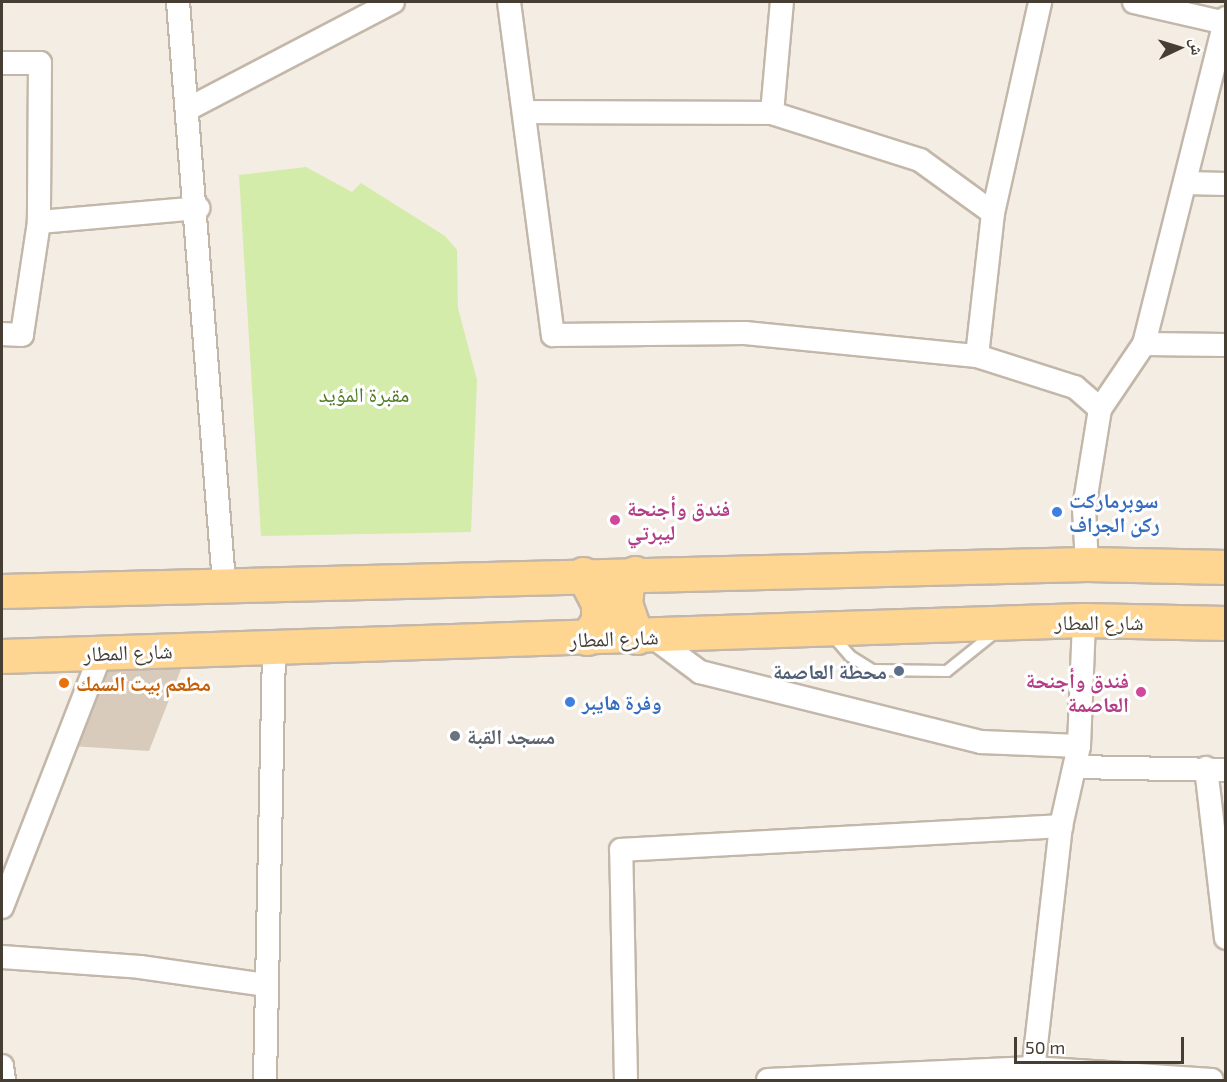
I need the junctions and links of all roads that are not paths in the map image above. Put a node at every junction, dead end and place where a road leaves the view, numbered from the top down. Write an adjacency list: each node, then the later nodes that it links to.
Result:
1 (178, 2): 9 (street)
2 (393, 2): 9 (street)
3 (509, 2): 10 (street)
4 (782, 2): 11 (street)
5 (1040, 2): 15 (street)
6 (1134, 2): 7 (street)
7 (1225, 21): 12 (street)
8 (2, 63): 16 (street)
9 (190, 108): 14 (street)
10 (526, 112): 11 (street); 20 (street)
11 (772, 113): 15 (street)
12 (1185, 183): 13 (street); 18 (street)
13 (1226, 184)
14 (198, 208): 16 (street); 26 (street)
15 (993, 213): 20 (street)
16 (39, 222): 17 (street)
17 (2, 334)
18 (1144, 344): 19 (street); 21 (street)
19 (1226, 345)
20 (977, 356): 21 (street)
21 (1100, 409): 22 (street)
22 (1087, 564): 23 (main road); 24 (main road)
23 (1226, 567)
24 (635, 573): 25 (main road); 32 (main road)
25 (583, 574): 26 (main road); 33 (main road)
26 (224, 583): 27 (main road)
27 (2, 591)
28 (1084, 620): 29 (main road, شارع المطار); 30 (main road, شارع المطار); 37 (street)
29 (1226, 623)
30 (1004, 624): 31 (main road, شارع المطار); 31 (lane)
31 (829, 632): 32 (main road, شارع المطار)
32 (645, 637): 33 (main road, شارع المطار); 37 (street)
33 (587, 638): 34 (main road, شارع المطار)
34 (274, 647): 35 (main road, شارع المطار); 43 (street)
35 (101, 653): 36 (main road, شارع المطار); 40 (street)
36 (2, 656)
37 (1078, 757): 38 (street); 39 (street)
38 (1216, 769): 41 (street)
39 (1061, 826): 45 (street); 48 (street)
40 (2, 907)
41 (1226, 938)
42 (2, 957): 43 (street)
43 (267, 985): 47 (street)
44 (2, 1066): 46 (street)
45 (1033, 1074): 49 (street); 50 (street)
46 (4, 1080)
47 (265, 1080)
48 (626, 1080)
49 (768, 1080)
50 (1212, 1080)

